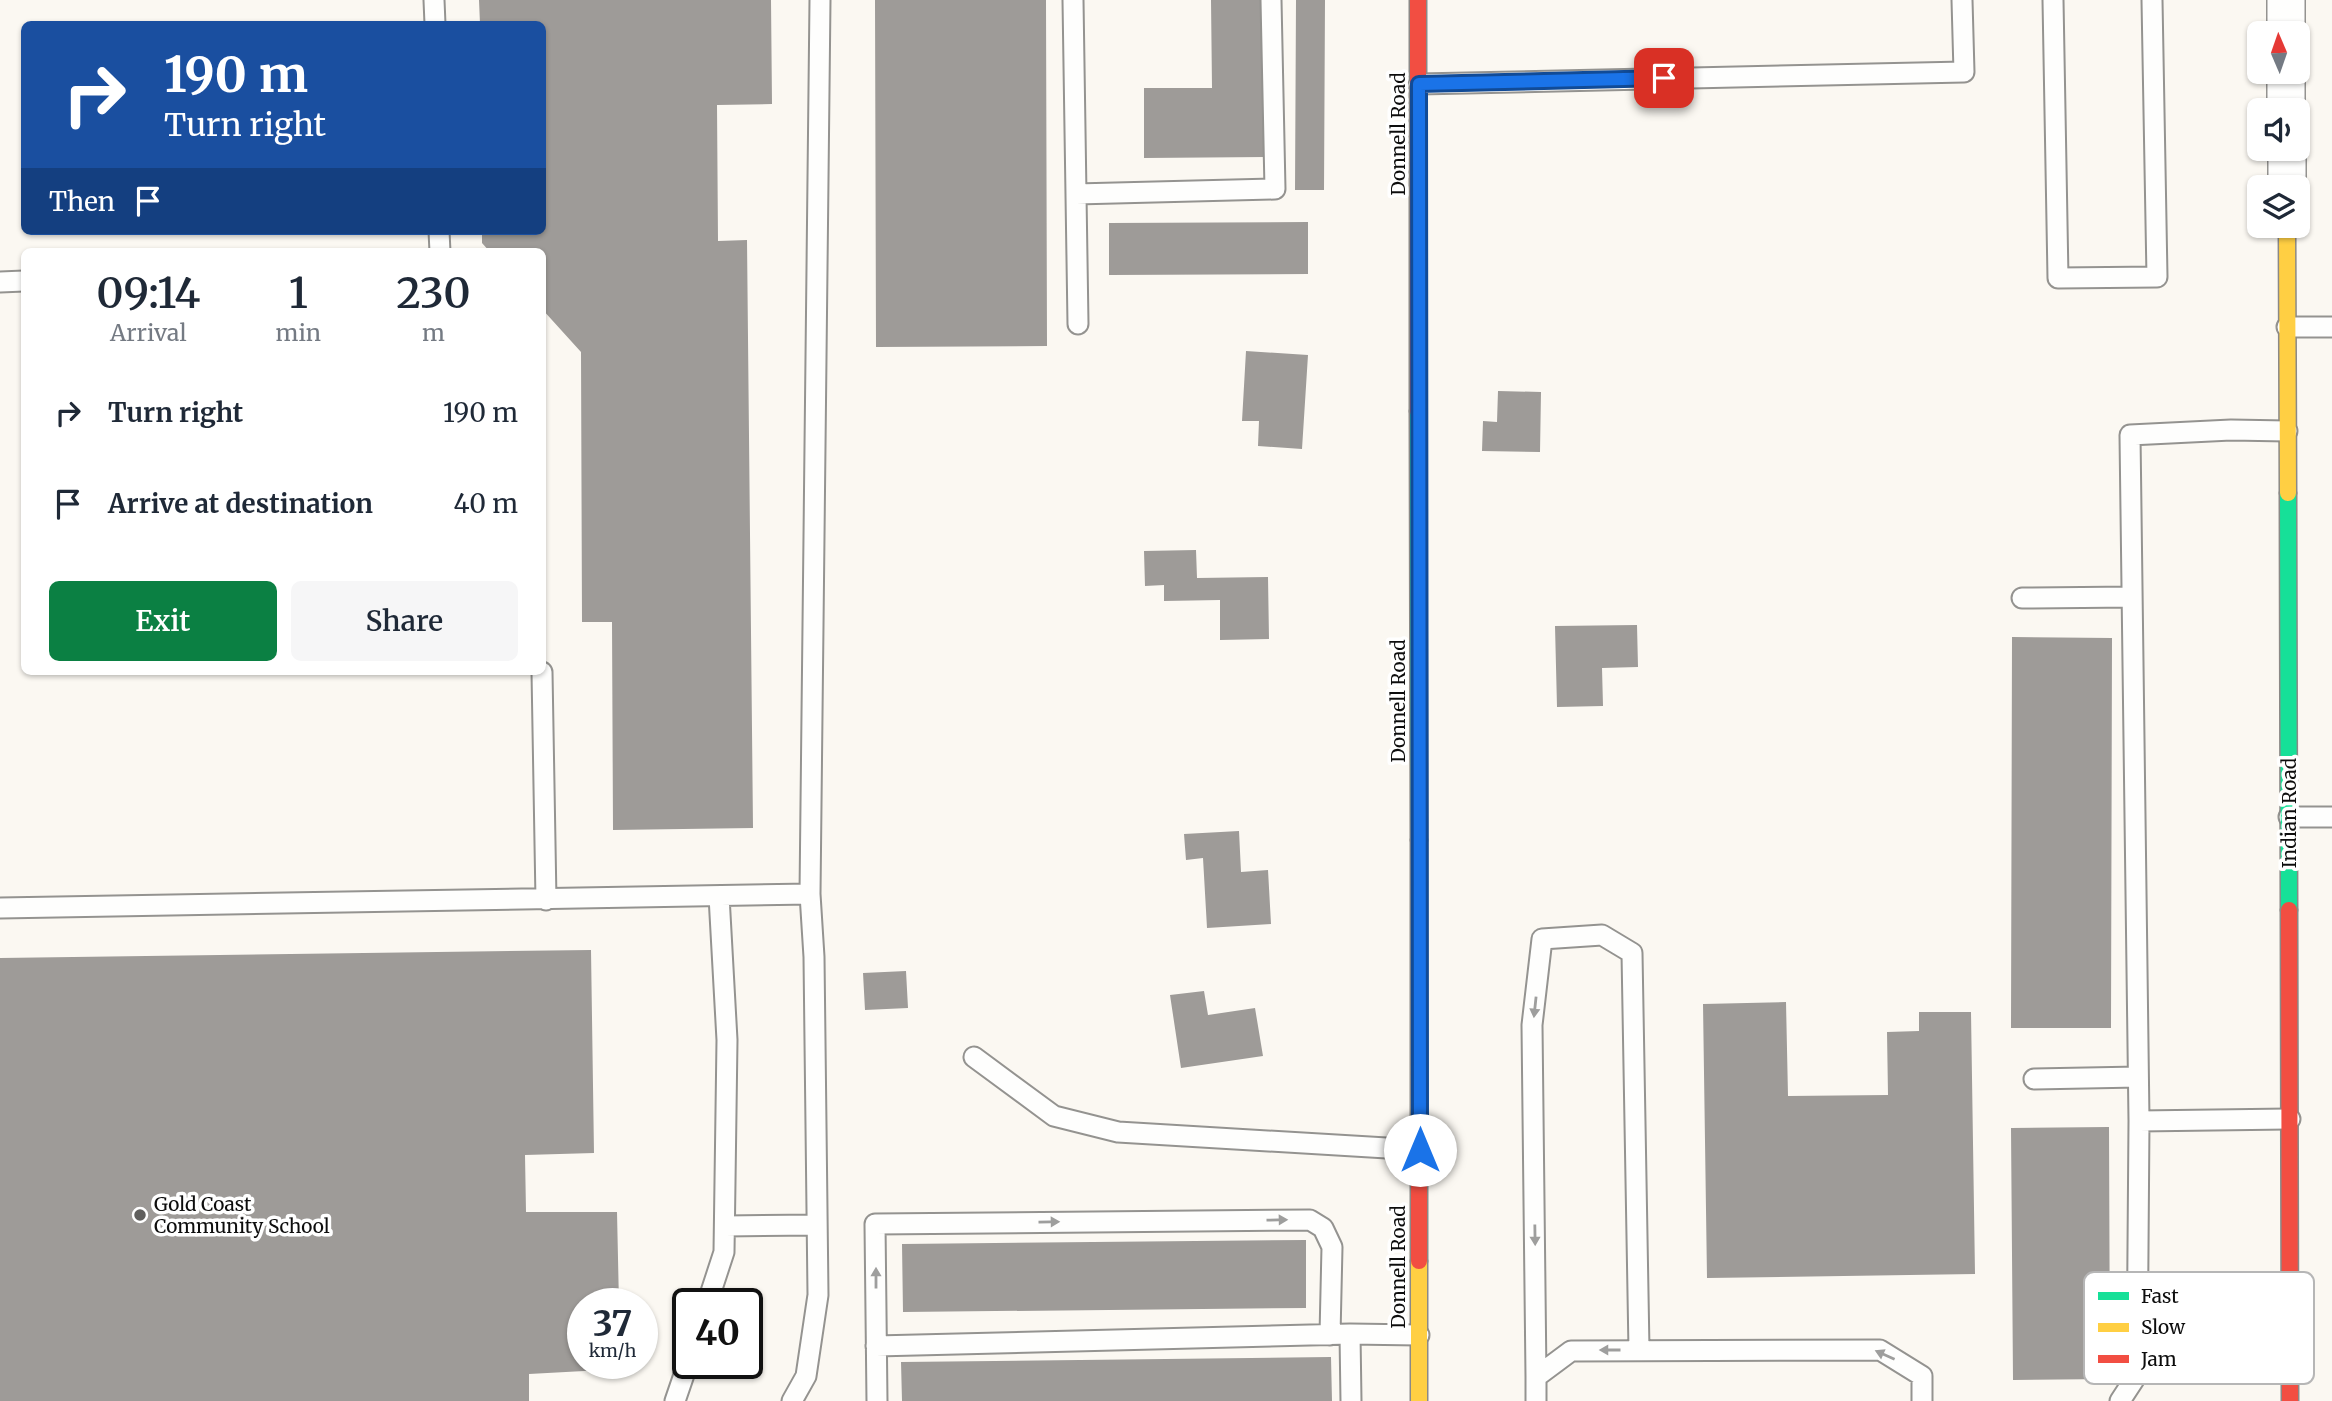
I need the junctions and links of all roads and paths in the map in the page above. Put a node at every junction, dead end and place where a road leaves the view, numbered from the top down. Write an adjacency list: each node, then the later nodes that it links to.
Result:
1 (434, 0): 10 (lane)
2 (820, 0): 26 (lane)
3 (1073, 0): 13 (lane)
4 (1271, 0): 13 (lane)
5 (1418, 0): 12 (street, Donnell Road)
6 (1962, 0): 12 (lane)
7 (2053, 0): 8 (lane)
8 (2152, 0)
9 (2286, 0): 11 (street)
10 (435, 21)
11 (2286, 21)
12 (1419, 84): 35 (street, Donnell Road)
13 (1076, 194): 17 (lane)
14 (2287, 238): 18 (street, Indian Road)
15 (21, 281): 16 (lane)
16 (0, 282)
17 (1078, 324)
18 (2287, 327): 19 (lane); 20 (street, Indian Road)
19 (2332, 327)
20 (2287, 431): 21 (lane); 24 (street, Indian Road)
21 (2132, 597): 22 (lane); 31 (lane)
22 (2022, 598)
23 (542, 675): 28 (lane)
24 (2289, 817): 25 (lane); 33 (street, Indian Road)
25 (2332, 817)
26 (810, 894): 27 (lane); 36 (lane)
27 (719, 896): 28 (lane); 37 (lane)
28 (546, 900): 29 (lane)
29 (0, 908)
30 (974, 1057): 35 (lane)
31 (2138, 1077): 32 (lane); 34 (lane)
32 (2034, 1079)
33 (2290, 1119): 34 (lane); 39 (street, Indian Road)
34 (2139, 1121): 38 (lane)
35 (1420, 1150): 43 (street, Donnell Road)
36 (817, 1225): 37 (lane); 50 (lane)
37 (725, 1226): 40 (lane)
38 (2138, 1272)
39 (2290, 1272)
40 (713, 1288)
41 (1330, 1335): 42 (lane); 44 (lane); 44 (lane, one-way to 41)
42 (1350, 1335): 43 (lane); 52 (lane)
43 (1419, 1335): 53 (street, Donnell Road)
44 (876, 1346): 51 (lane)
45 (1639, 1350): 46 (lane, one-way to 46); 46 (lane, one-way to 46); 55 (lane, one-way to 45)
46 (1536, 1377): 54 (lane)
47 (683, 1379): 49 (lane)
48 (2131, 1384): 56 (lane)
49 (675, 1401)
50 (792, 1401)
51 (877, 1401)
52 (1350, 1401)
53 (1419, 1401)
54 (1535, 1401)
55 (1922, 1401)
56 (2120, 1401)

